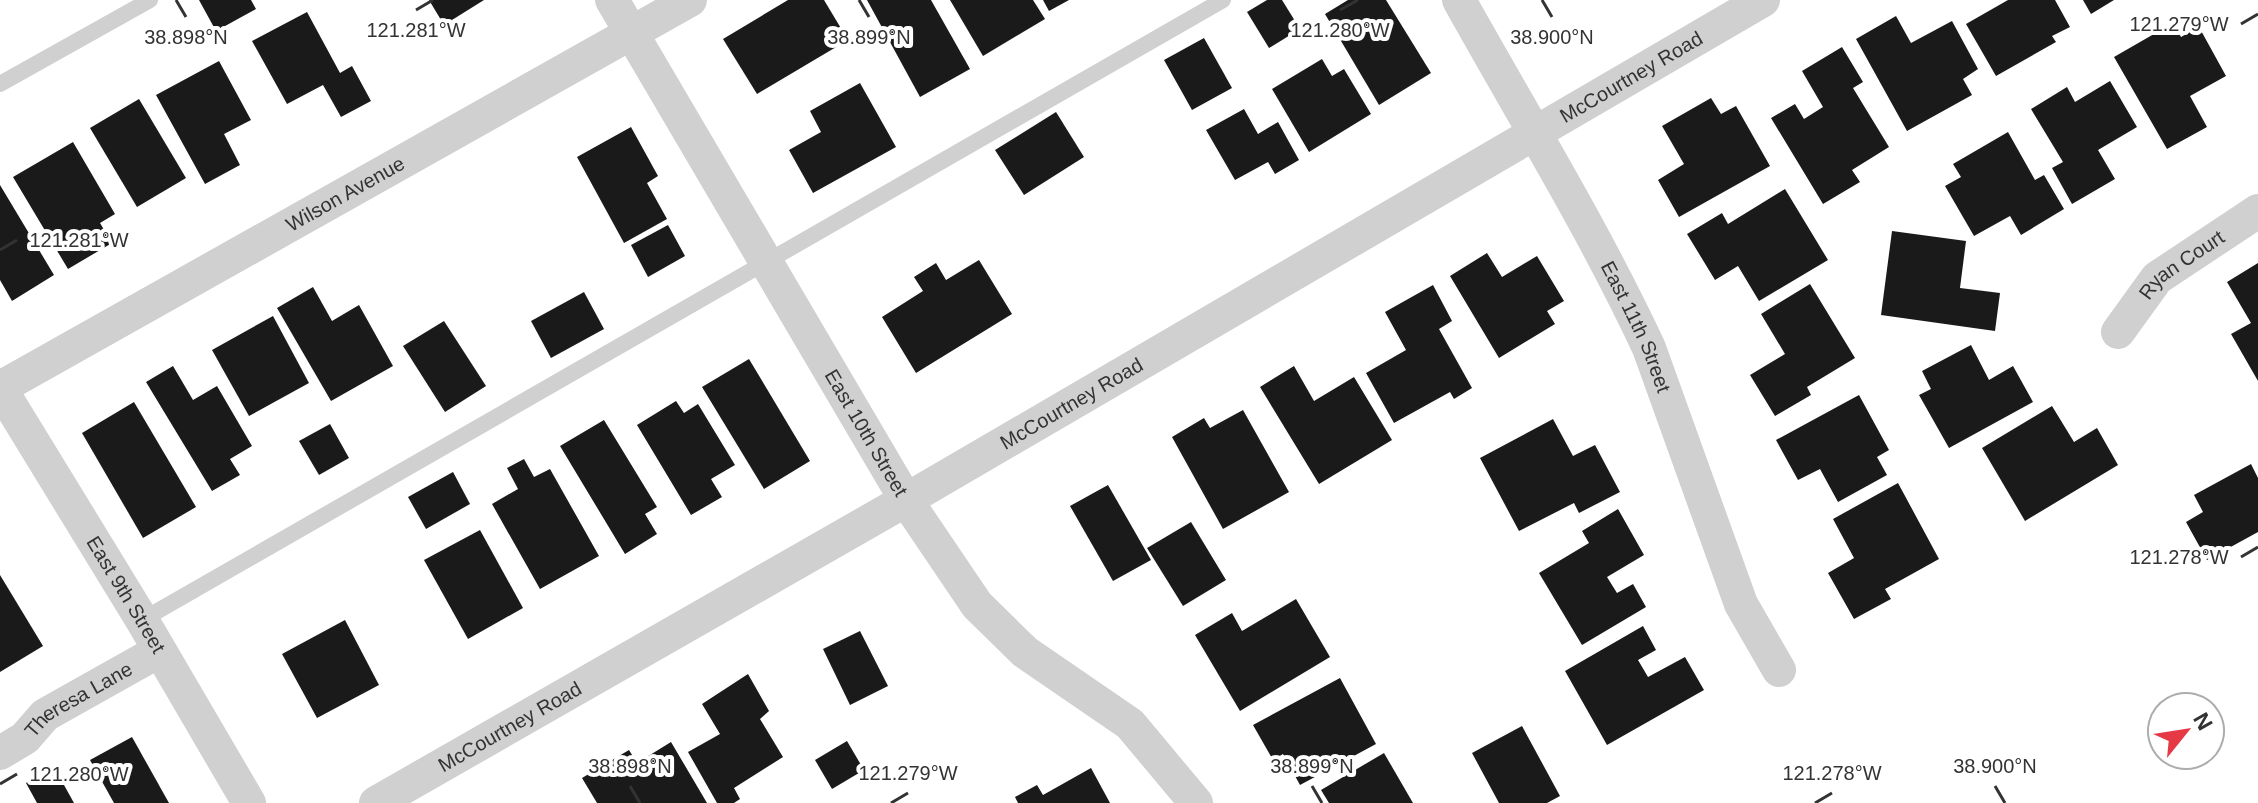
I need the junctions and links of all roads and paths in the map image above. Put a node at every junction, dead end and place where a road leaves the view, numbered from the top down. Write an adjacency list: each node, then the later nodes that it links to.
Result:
1 (150, 0): 8 (lane)
2 (612, 0): 7 (street, East 10th Street)
3 (690, 0): 7 (street, Wilson Avenue)
4 (1223, 0): 11 (lane)
5 (1459, 0): 9 (street, East 11th Street)
6 (1763, 0): 9 (street, McCourtney Road)
7 (632, 33): 11 (street, East 10th Street); 13 (street, Wilson Avenue)
8 (0, 84)
9 (1534, 132): 14 (street, McCourtney Road); 17 (street, East 11th Street)
10 (2258, 211): 12 (street, Ryan Court)
11 (767, 262): 14 (street, East 10th Street); 15 (lane)
12 (2118, 332)
13 (0, 388): 15 (street, East 9th Street)
14 (906, 500): 20 (street, McCourtney Road); 21 (street, East 10th Street)
15 (142, 620): 16 (street, East 9th Street)
16 (159, 651): 18 (street, Theresa Lane); 19 (street, East 9th Street)
17 (1779, 670)
18 (0, 753)
19 (249, 803)
20 (376, 803)
21 (1196, 803)

